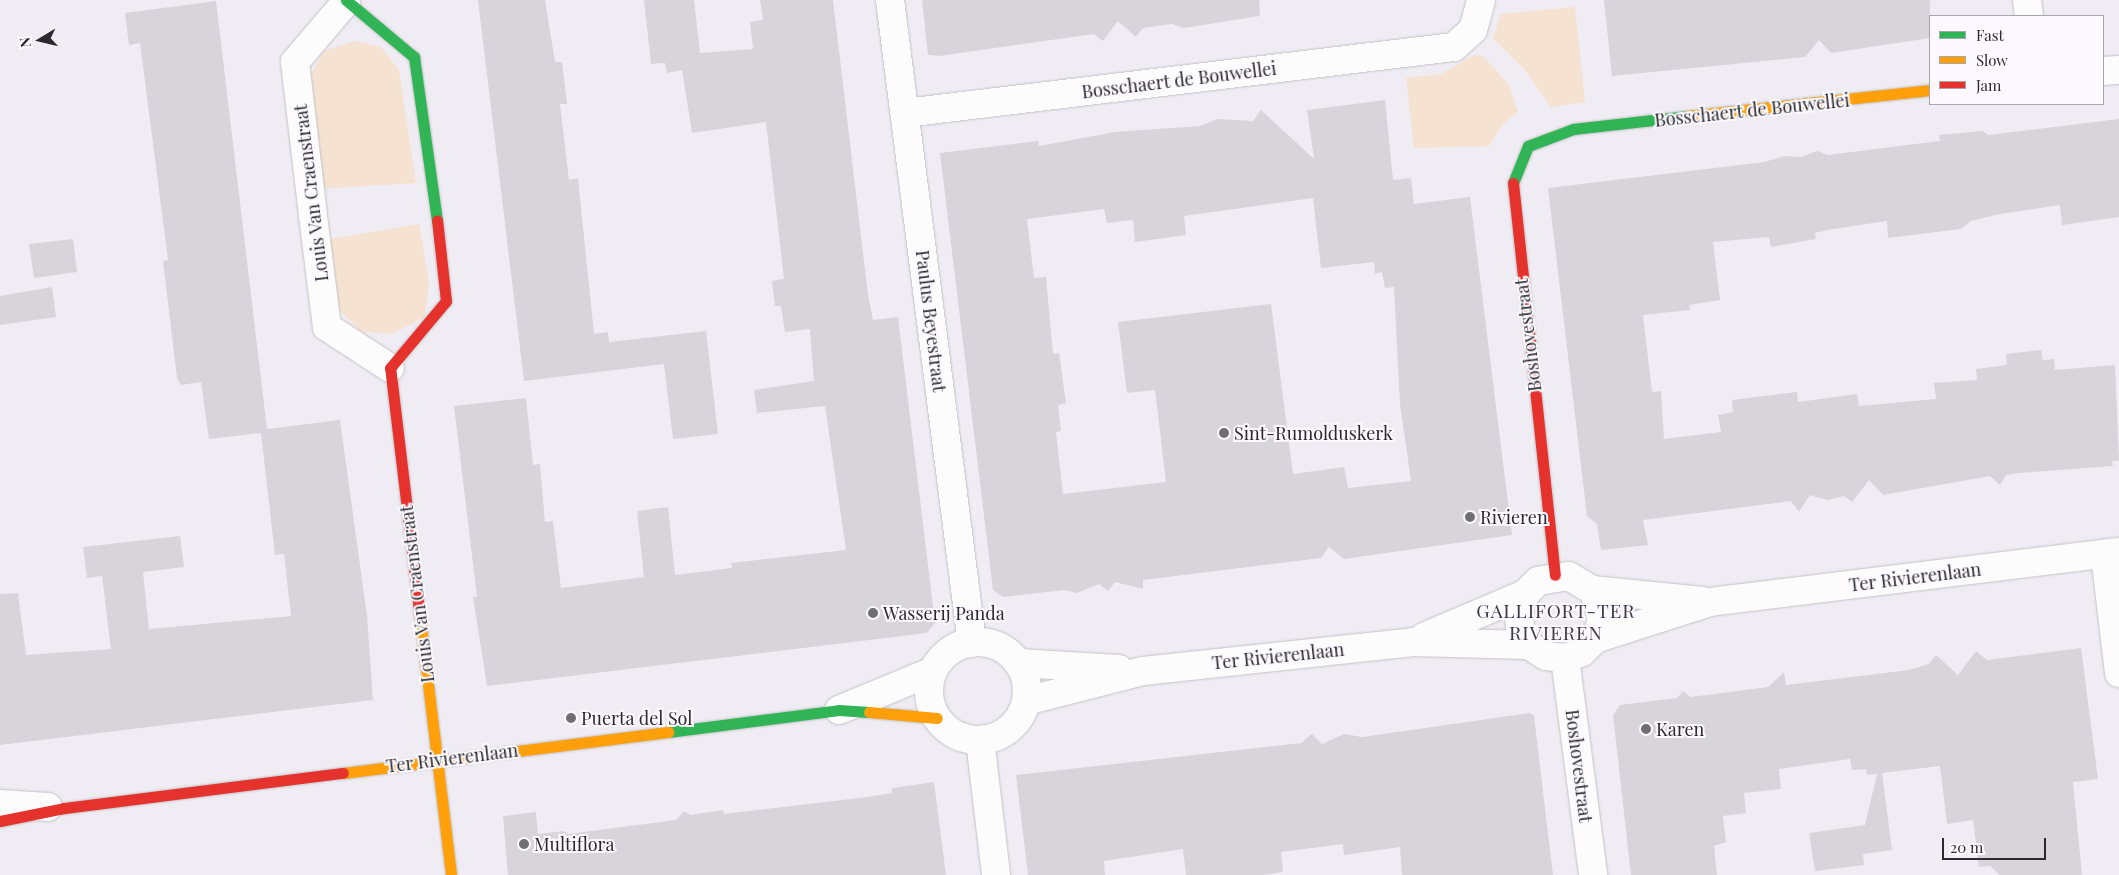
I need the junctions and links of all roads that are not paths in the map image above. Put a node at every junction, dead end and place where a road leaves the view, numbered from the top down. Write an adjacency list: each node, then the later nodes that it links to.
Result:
1 (890, 0): 9 (street, Paulus Beyestraat)
2 (1481, 0): 9 (street, Bosschaert de Bouwellei)
3 (2027, 0): 5 (street)
4 (346, 1): 11 (street, Louis Van Craenstraat); 11 (street, Louis Van Craenstraat)
5 (2029, 15)
6 (2119, 70): 7 (street)
7 (2104, 72)
8 (1929, 90): 10 (street, Bosschaert de Bouwellei)
9 (905, 113): 19 (street, Paulus Beyestraat)
10 (1573, 129): 13 (street, Boshovestraat)
11 (390, 368): 30 (street, Louis Van Craenstraat)
12 (2112, 553): 16 (street, Ter Rivierenlaan); 25 (street)
13 (1555, 575): 14 (street, Ter Rivierenlaan); 15 (street, Ter Rivierenlaan)
14 (1592, 590): 16 (street, Ter Rivierenlaan); 17 (street)
15 (1525, 594): 18 (street, Ter Rivierenlaan); 20 (street)
16 (1710, 602): 17 (street, Ter Rivierenlaan)
17 (1595, 639): 21 (street, Ter Rivierenlaan)
18 (1413, 642): 20 (street, Ter Rivierenlaan); 24 (street, Ter Rivierenlaan)
19 (972, 643): 22 (street); 23 (street)
20 (1529, 645): 21 (street, Ter Rivierenlaan)
21 (1566, 658): 36 (street, Boshovestraat)
22 (1018, 662): 24 (street, Ter Rivierenlaan); 26 (street)
23 (933, 671): 27 (street, Ter Rivierenlaan); 28 (street)
24 (1143, 671): 26 (street, Ter Rivierenlaan)
25 (2119, 673)
26 (1026, 701): 29 (street)
27 (840, 710): 28 (street, Ter Rivierenlaan); 30 (street, Ter Rivierenlaan)
28 (937, 718): 29 (street)
29 (980, 740): 35 (street)
30 (436, 760): 32 (street, Ter Rivierenlaan); 34 (street, Louis Van Craenstraat)
31 (0, 804): 32 (street, Ter Rivierenlaan)
32 (64, 808): 33 (street, Ter Rivierenlaan)
33 (0, 822)
34 (451, 875)
35 (996, 875)
36 (1593, 875)

